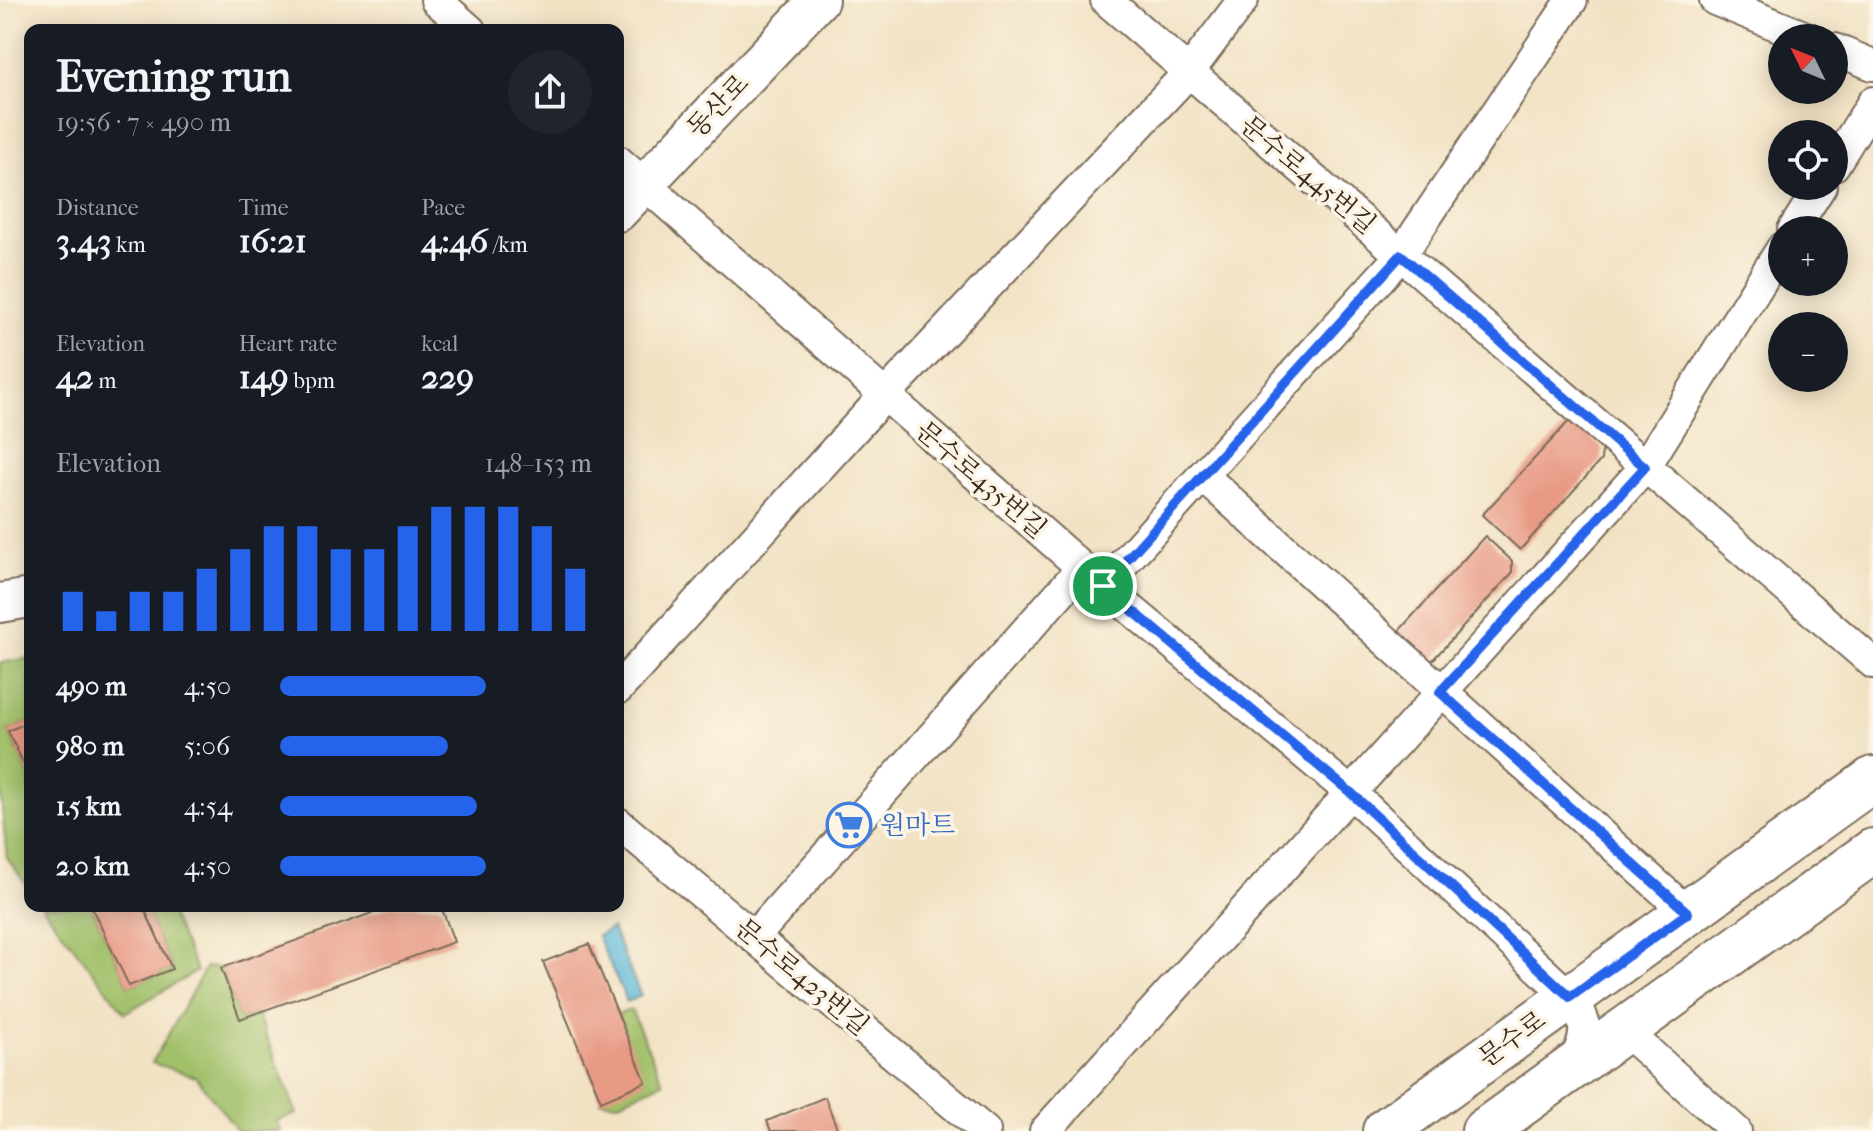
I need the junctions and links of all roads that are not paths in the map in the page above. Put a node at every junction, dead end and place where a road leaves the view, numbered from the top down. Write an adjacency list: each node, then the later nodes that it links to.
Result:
1 (436, 0): 7 (street)
2 (819, 0): 14 (street, 동산로)
3 (1106, 0): 11 (street, 문수로445번길)
4 (1243, 0): 11 (street)
5 (1572, 0): 16 (street)
6 (1715, 0): 8 (street)
7 (463, 24)
8 (1774, 24)
9 (1848, 55): 10 (street)
10 (1873, 65)
11 (1188, 73): 16 (street, 문수로445번길); 18 (street)
12 (1873, 102): 13 (street)
13 (1848, 142)
14 (631, 172): 15 (street, 동산로); 18 (street, 문수로435번길)
15 (624, 194)
16 (1401, 255): 19 (street, 문수로445번길); 20 (street)
17 (1768, 270): 19 (street)
18 (885, 395): 21 (street, 문수로435번길); 25 (street)
19 (1645, 467): 24 (street, 문수로445번길); 26 (street)
20 (1203, 476): 21 (street); 26 (street)
21 (1092, 577): 28 (street, 문수로435번길); 34 (street)
22 (24, 599): 23 (street)
23 (0, 603)
24 (1873, 663)
25 (624, 682)
26 (1440, 692): 28 (street); 33 (street)
27 (1873, 779): 30 (main road, 문수로)
28 (1350, 792): 35 (street, 문수로435번길); 39 (street)
29 (624, 828): 34 (street, 문수로423번길)
30 (1785, 842): 32 (main road); 33 (main road, 문수로)
31 (1873, 851): 32 (main road)
32 (1817, 891): 36 (main road)
33 (1688, 913): 35 (main road, 문수로)
34 (754, 937): 38 (street, 문수로423번길)
35 (1570, 997): 37 (street); 40 (main road, 문수로)
36 (1624, 1030): 37 (main road); 42 (street)
37 (1564, 1073): 41 (main road)
38 (985, 1131)
39 (1045, 1131)
40 (1385, 1131)
41 (1484, 1131)
42 (1736, 1131)

